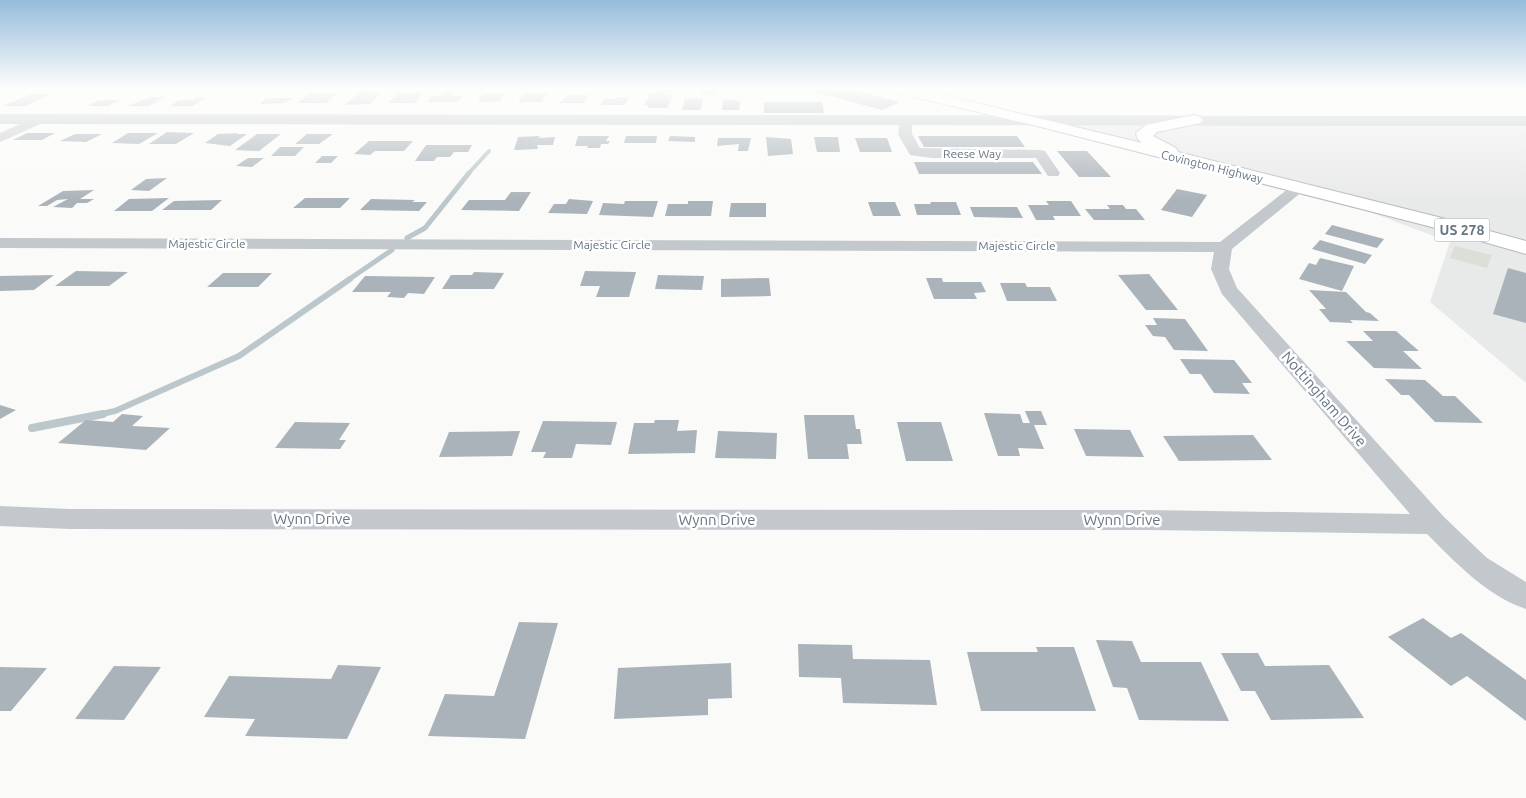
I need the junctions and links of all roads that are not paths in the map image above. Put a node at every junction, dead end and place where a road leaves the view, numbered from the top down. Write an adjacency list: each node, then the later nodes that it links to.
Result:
1 (25, 126): 5 (street)
2 (906, 126): 7 (street, Reese Way)
3 (1055, 126): 6 (main road, Covington Highway / US 278)
4 (1161, 126): 6 (main road)
5 (0, 138)
6 (1189, 161): 8 (main road, Covington Highway / US 278)
7 (1053, 173)
8 (1298, 188): 10 (street); 11 (main road, Covington Highway / US 278)
9 (0, 243): 10 (street, Majestic Circle)
10 (1224, 247): 13 (street, Nottingham Drive)
11 (1526, 248)
12 (0, 516): 13 (street, Wynn Drive)
13 (1434, 524): 14 (street, Nottingham Drive)
14 (1526, 597)

